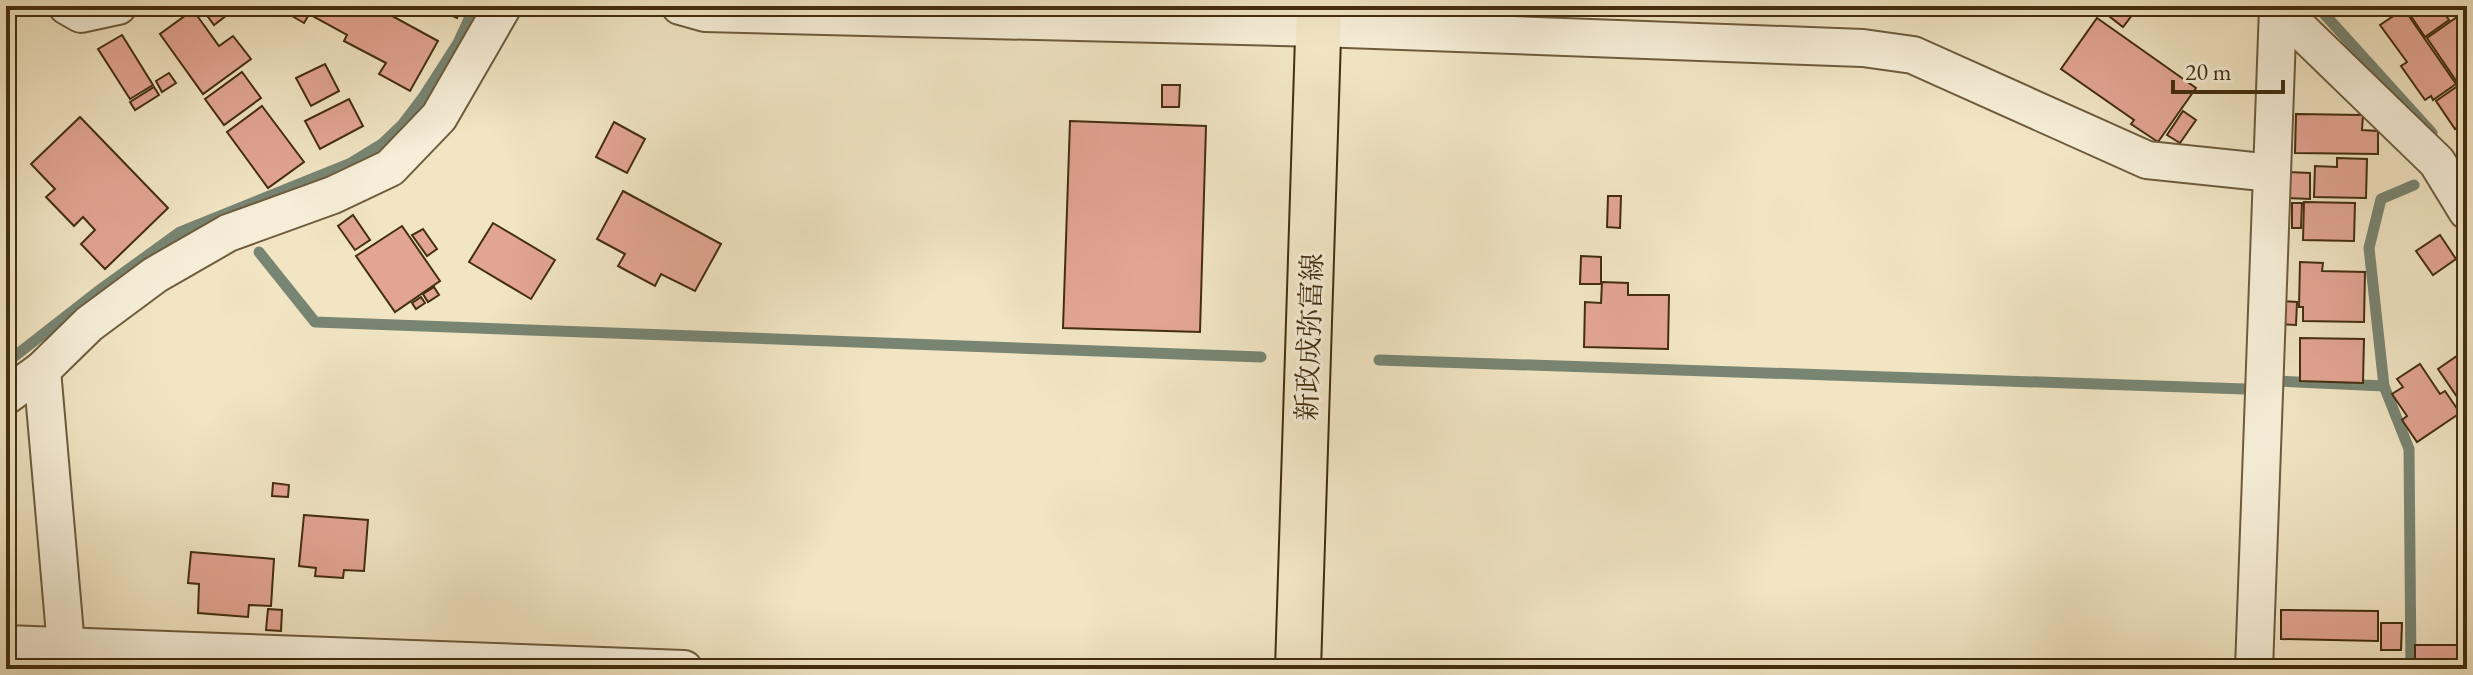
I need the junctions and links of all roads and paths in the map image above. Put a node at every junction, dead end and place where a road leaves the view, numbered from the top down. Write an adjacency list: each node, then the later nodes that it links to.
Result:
1 (67, 6): 2 (street)
2 (118, 6)
3 (503, 6): 9 (street)
4 (680, 6): 6 (street)
5 (2277, 7): 7 (street); 8 (street)
6 (1319, 17): 7 (street); 14 (main road, 新政成弥富線)
7 (2272, 173): 15 (street)
8 (2467, 211)
9 (42, 370): 10 (street); 12 (street)
10 (6, 396)
11 (6, 644): 12 (street)
12 (65, 657): 13 (street)
13 (684, 669)
14 (1298, 669)
15 (2254, 669)

